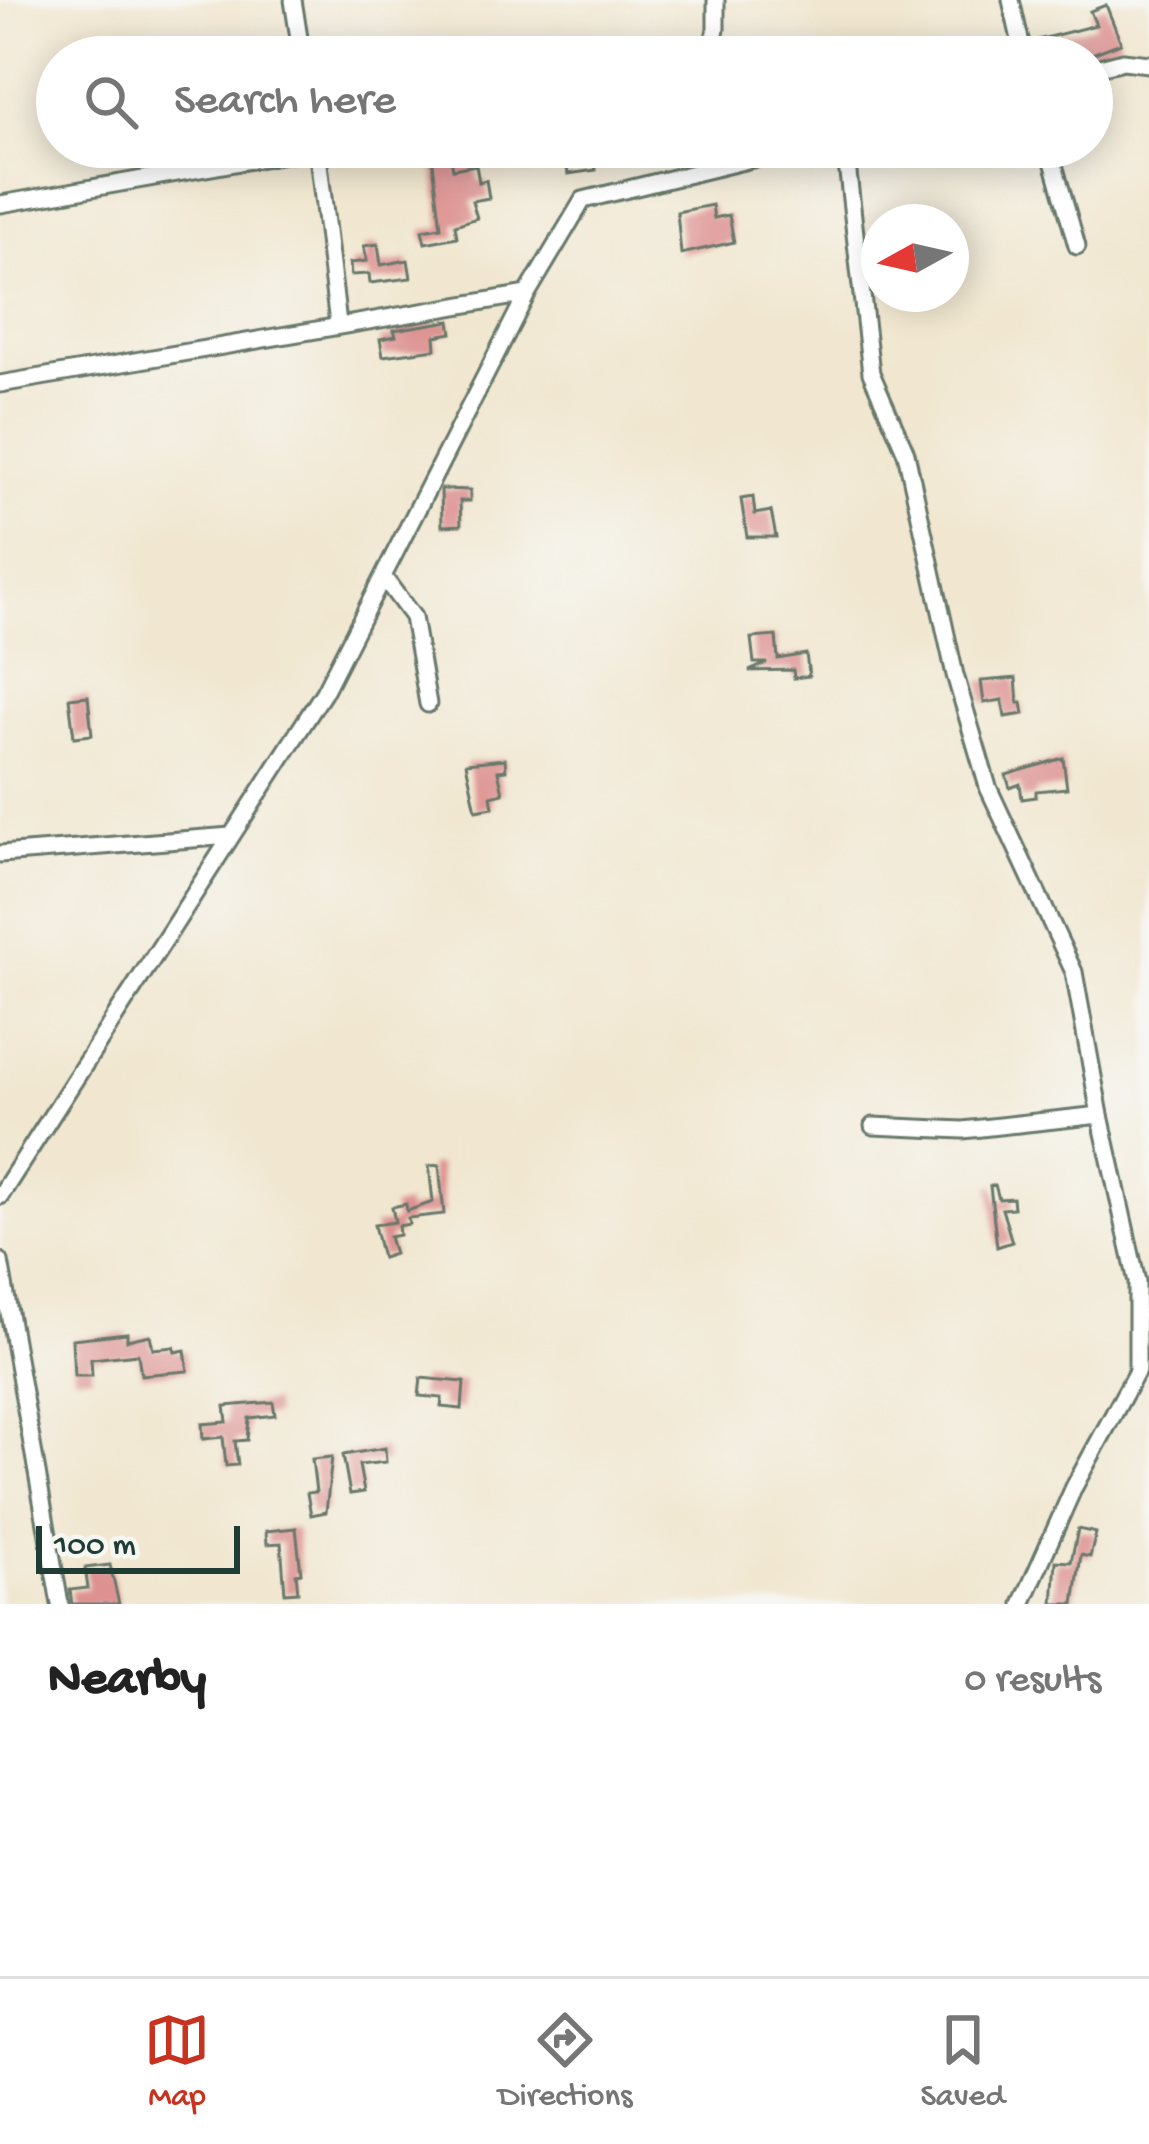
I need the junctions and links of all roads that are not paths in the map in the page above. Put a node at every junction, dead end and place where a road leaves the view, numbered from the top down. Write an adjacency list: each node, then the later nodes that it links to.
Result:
1 (293, 0): 4 (street)
2 (716, 0): 5 (street)
3 (1011, 0): 6 (street)
4 (299, 36)
5 (714, 36)
6 (1019, 36)
7 (1113, 64): 8 (street)
8 (1149, 64)
9 (202, 168): 14 (street)
10 (321, 168): 17 (street)
11 (716, 168): 16 (street)
12 (847, 168): 23 (street)
13 (1055, 168): 15 (street)
14 (1, 204)
15 (1077, 246)
16 (527, 294): 17 (street); 19 (street)
17 (338, 324): 18 (street)
18 (0, 384)
19 (384, 578): 20 (street); 21 (street)
20 (428, 704)
21 (231, 836): 22 (street); 25 (street)
22 (0, 854)
23 (1100, 1115): 24 (street); 27 (street)
24 (873, 1126)
25 (0, 1196)
26 (1149, 1246): 27 (street)
27 (1130, 1248): 30 (street)
28 (0, 1261): 29 (street)
29 (60, 1604)
30 (1022, 1604)

